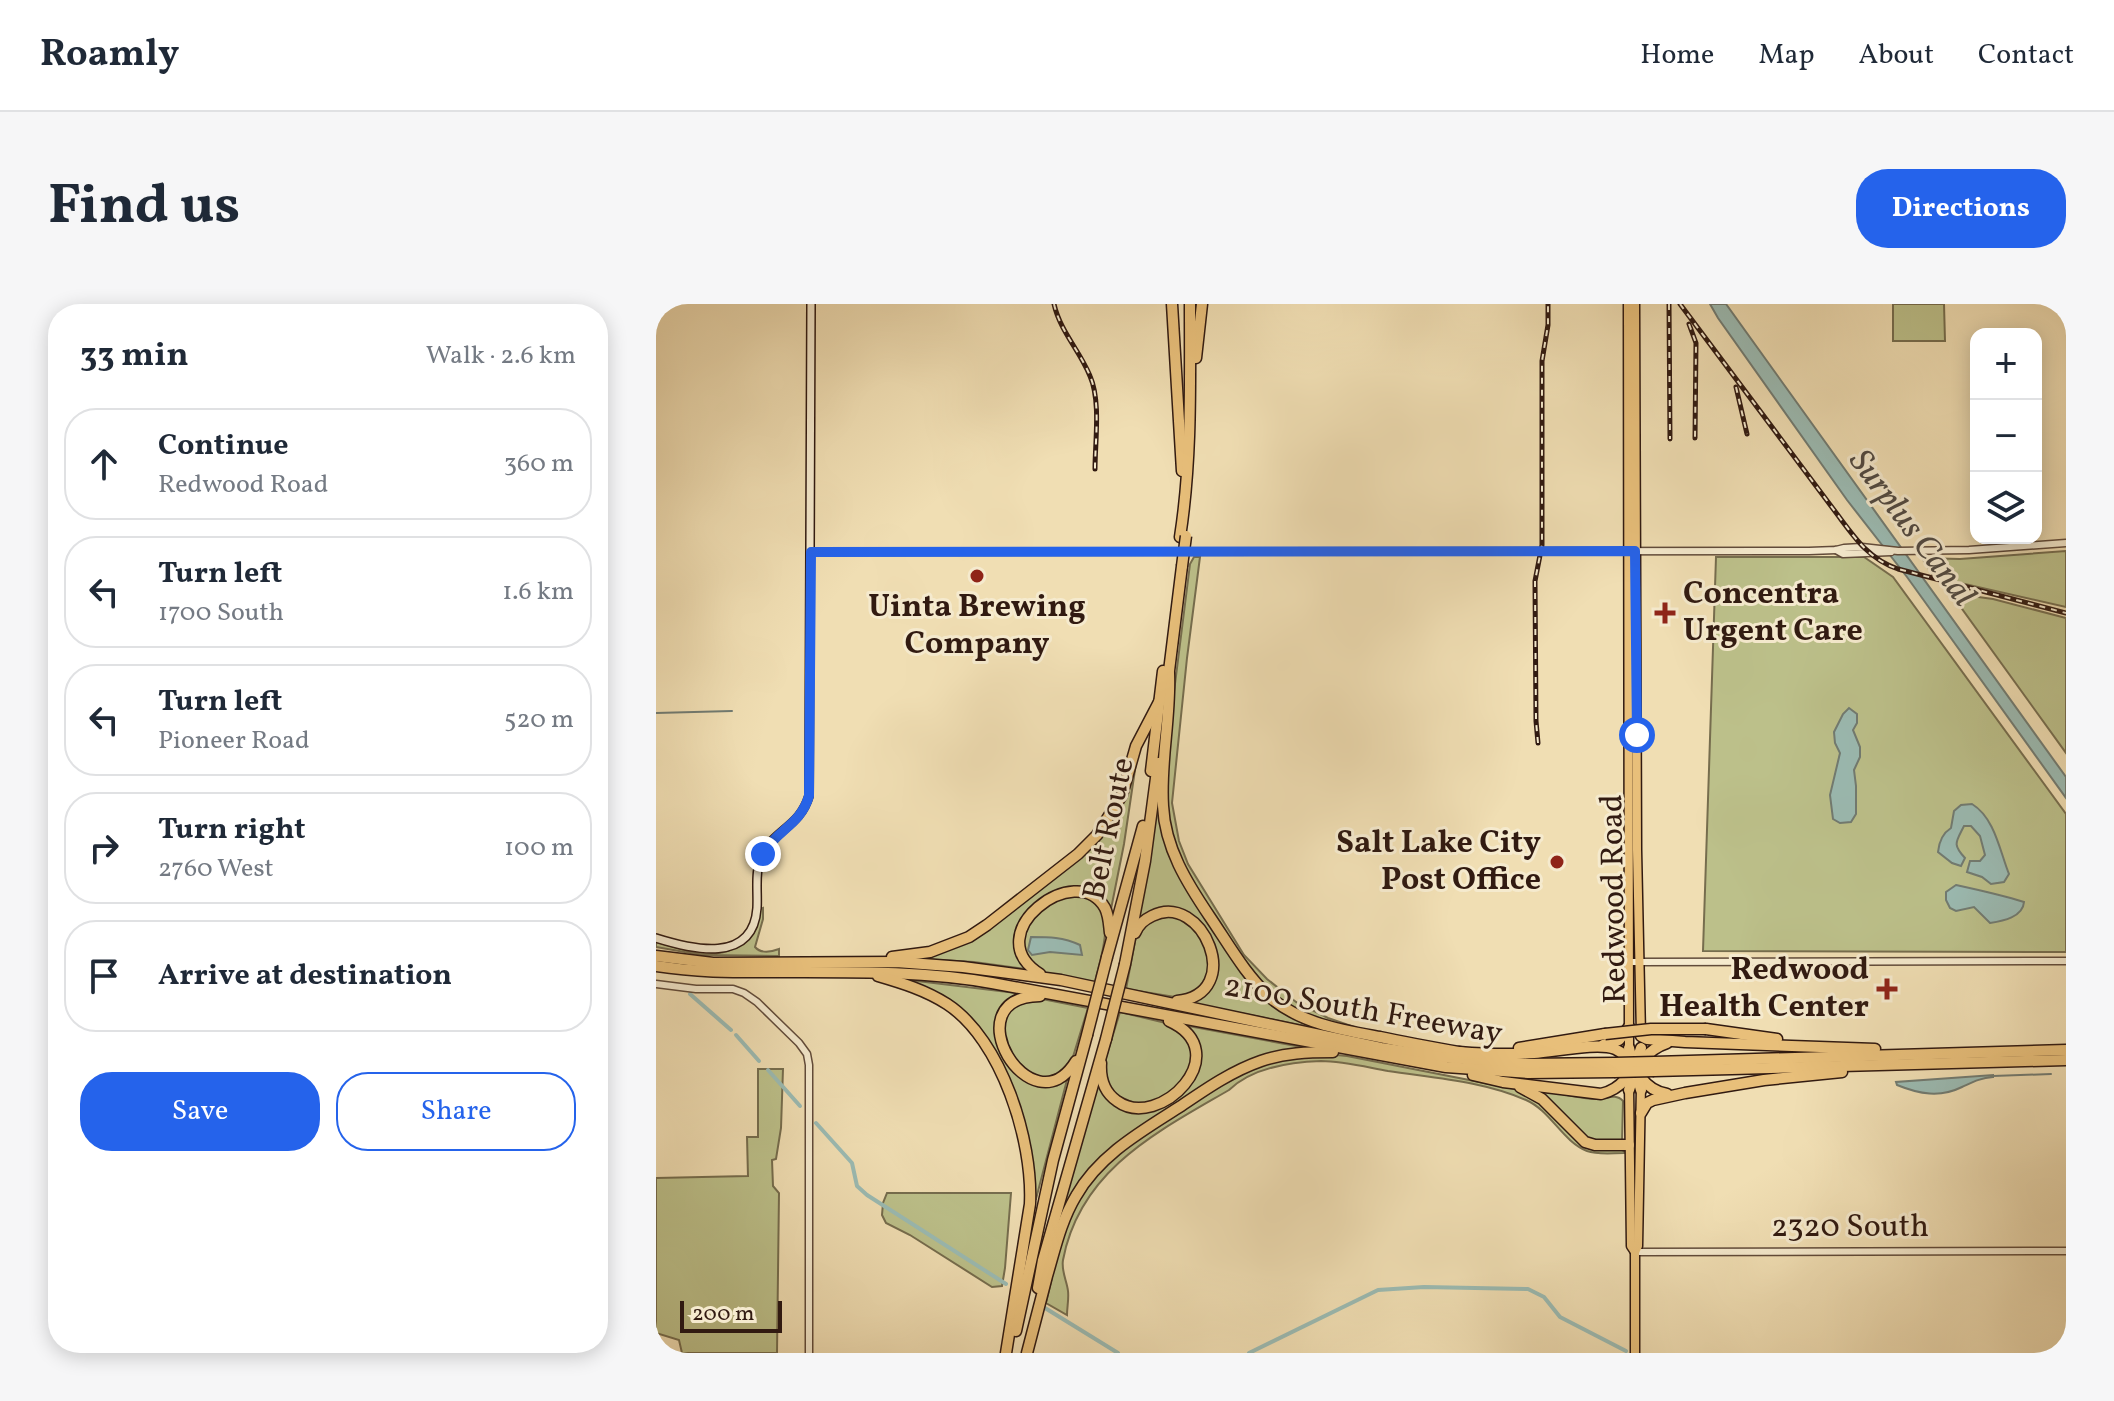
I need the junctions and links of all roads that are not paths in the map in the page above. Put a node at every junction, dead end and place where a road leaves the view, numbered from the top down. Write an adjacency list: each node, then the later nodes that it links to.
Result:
1 (811, 304): 10 (main road)
2 (1172, 304): 6 (highway)
3 (1196, 304): 6 (highway, Belt Route); 7 (highway, Belt Route)
4 (1628, 304): 9 (main road, Redwood Road)
5 (1635, 304): 9 (main road, Redwood Road)
6 (1184, 505): 7 (highway, Belt Route)
7 (1183, 536): 11 (highway, Belt Route, bridge)
8 (2066, 543): 9 (street)
9 (1632, 551): 10 (street); 20 (main road, Redwood Road)
10 (811, 552): 14 (main road)
11 (1179, 566): 12 (highway, Belt Route); 13 (highway, Belt Route)
12 (1169, 673): 16 (highway, Belt Route); 28 (highway)
13 (1160, 700): 15 (highway, Belt Route); 19 (highway)
14 (656, 938)
15 (1110, 942): 22 (highway); 29 (highway, Belt Route, bridge)
16 (1125, 960): 24 (highway); 32 (highway, Belt Route, bridge)
17 (656, 961): 19 (highway, 2100 South Freeway); 21 (highway, 2100 South Freeway)
18 (2066, 961): 20 (street)
19 (819, 962): 22 (highway, 2100 South Freeway)
20 (1635, 962): 27 (main road, Redwood Road); 33 (main road, Redwood Road)
21 (864, 972): 25 (highway, 2100 South Freeway); 54 (highway)
22 (1061, 980): 24 (highway, 2100 South Freeway)
23 (656, 984): 53 (street)
24 (1115, 991): 31 (highway, 2100 South Freeway)
25 (1048, 994): 26 (highway, 2100 South Freeway); 29 (highway)
26 (1154, 1014): 32 (highway); 39 (highway, 2100 South Freeway)
27 (1629, 1027): 33 (main road, Redwood Road); 34 (highway)
28 (1390, 1039): 35 (highway, bridge); 37 (highway)
29 (1085, 1040): 54 (highway, Belt Route)
30 (1685, 1042): 33 (highway); 35 (highway); 45 (highway)
31 (1361, 1043): 37 (highway); 44 (highway, 2100 South Freeway)
32 (1104, 1044): 55 (highway, Belt Route)
33 (1637, 1044): 45 (highway)
34 (1589, 1047): 37 (highway); 45 (highway)
35 (1827, 1047): 38 (highway)
36 (2066, 1050): 38 (highway, 2100 South Freeway)
37 (1464, 1053)
38 (1929, 1053): 43 (highway, 2100 South Freeway)
39 (1384, 1057): 42 (highway, 2100 South Freeway); 55 (highway)
40 (2066, 1060): 41 (highway, 2100 South Freeway)
41 (1981, 1062): 43 (highway, 2100 South Freeway); 48 (highway)
42 (1416, 1063): 44 (highway, 2100 South Freeway); 46 (highway)
43 (1654, 1067): 44 (highway, 2100 South Freeway, bridge)
44 (1615, 1068)
45 (1635, 1069): 46 (highway); 47 (highway); 48 (highway)
46 (1503, 1082): 50 (highway)
47 (1635, 1090): 49 (main road); 50 (main road)
48 (1685, 1093): 49 (highway)
49 (1641, 1113): 52 (main road)
50 (1629, 1145): 52 (main road)
51 (2066, 1251): 52 (street, 2320 South)
52 (1635, 1252): 56 (main road)
53 (809, 1353)
54 (1009, 1353)
55 (1026, 1353)
56 (1635, 1353)

